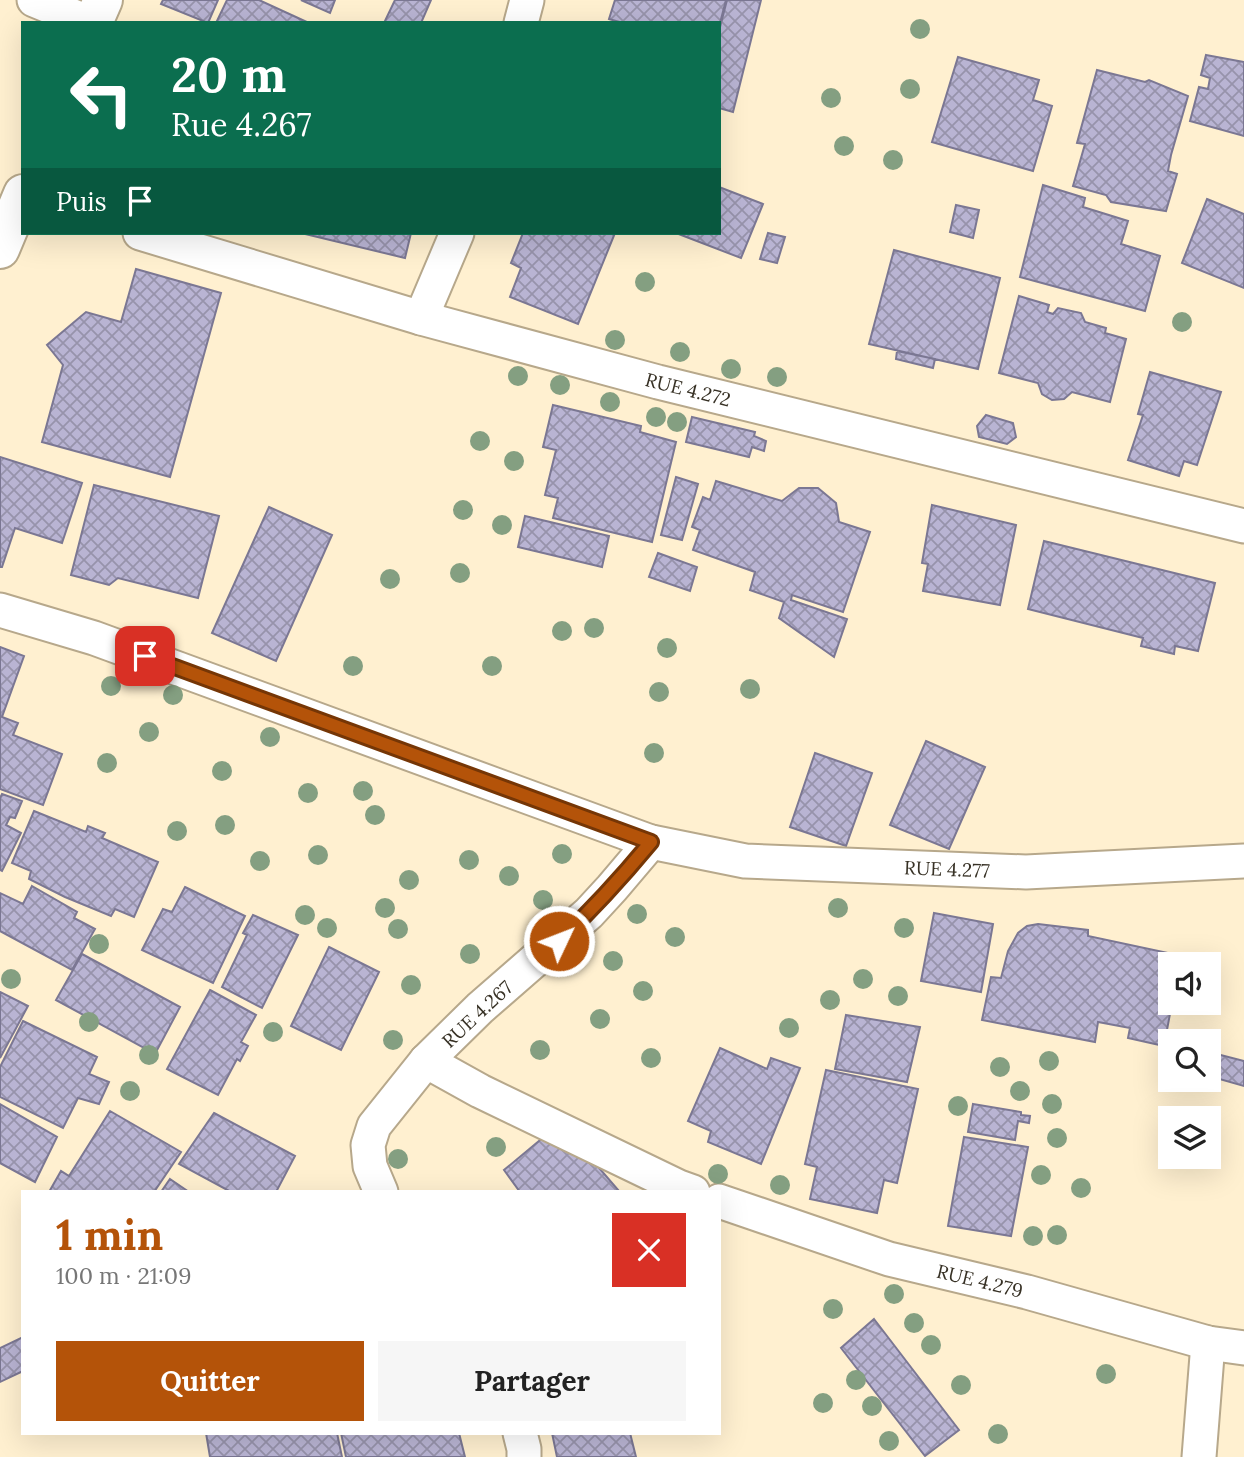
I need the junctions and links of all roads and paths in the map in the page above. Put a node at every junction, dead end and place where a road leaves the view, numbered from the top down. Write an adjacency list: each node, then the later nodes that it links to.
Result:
1 (34, 0): 4 (street)
2 (103, 0): 5 (highway)
3 (527, 0): 6 (street)
4 (87, 21)
5 (93, 21)
6 (522, 21)
7 (21, 197): 10 (highway)
8 (147, 235): 11 (street, RUE 4.272)
9 (456, 235): 11 (street)
10 (0, 248)
11 (421, 318): 12 (street, RUE 4.272)
12 (1244, 526)
13 (0, 610): 14 (street)
14 (651, 842): 15 (street, RUE 4.277); 16 (street, RUE 4.267)
15 (1244, 858)
16 (426, 1061): 17 (street, RUE 4.267); 18 (street)
17 (380, 1190)
18 (687, 1190)
19 (721, 1202): 20 (street, RUE 4.279)
20 (1209, 1343): 21 (street, RUE 4.279); 24 (street)
21 (1244, 1348)
22 (521, 1435): 23 (street)
23 (524, 1457)
24 (1199, 1457)

